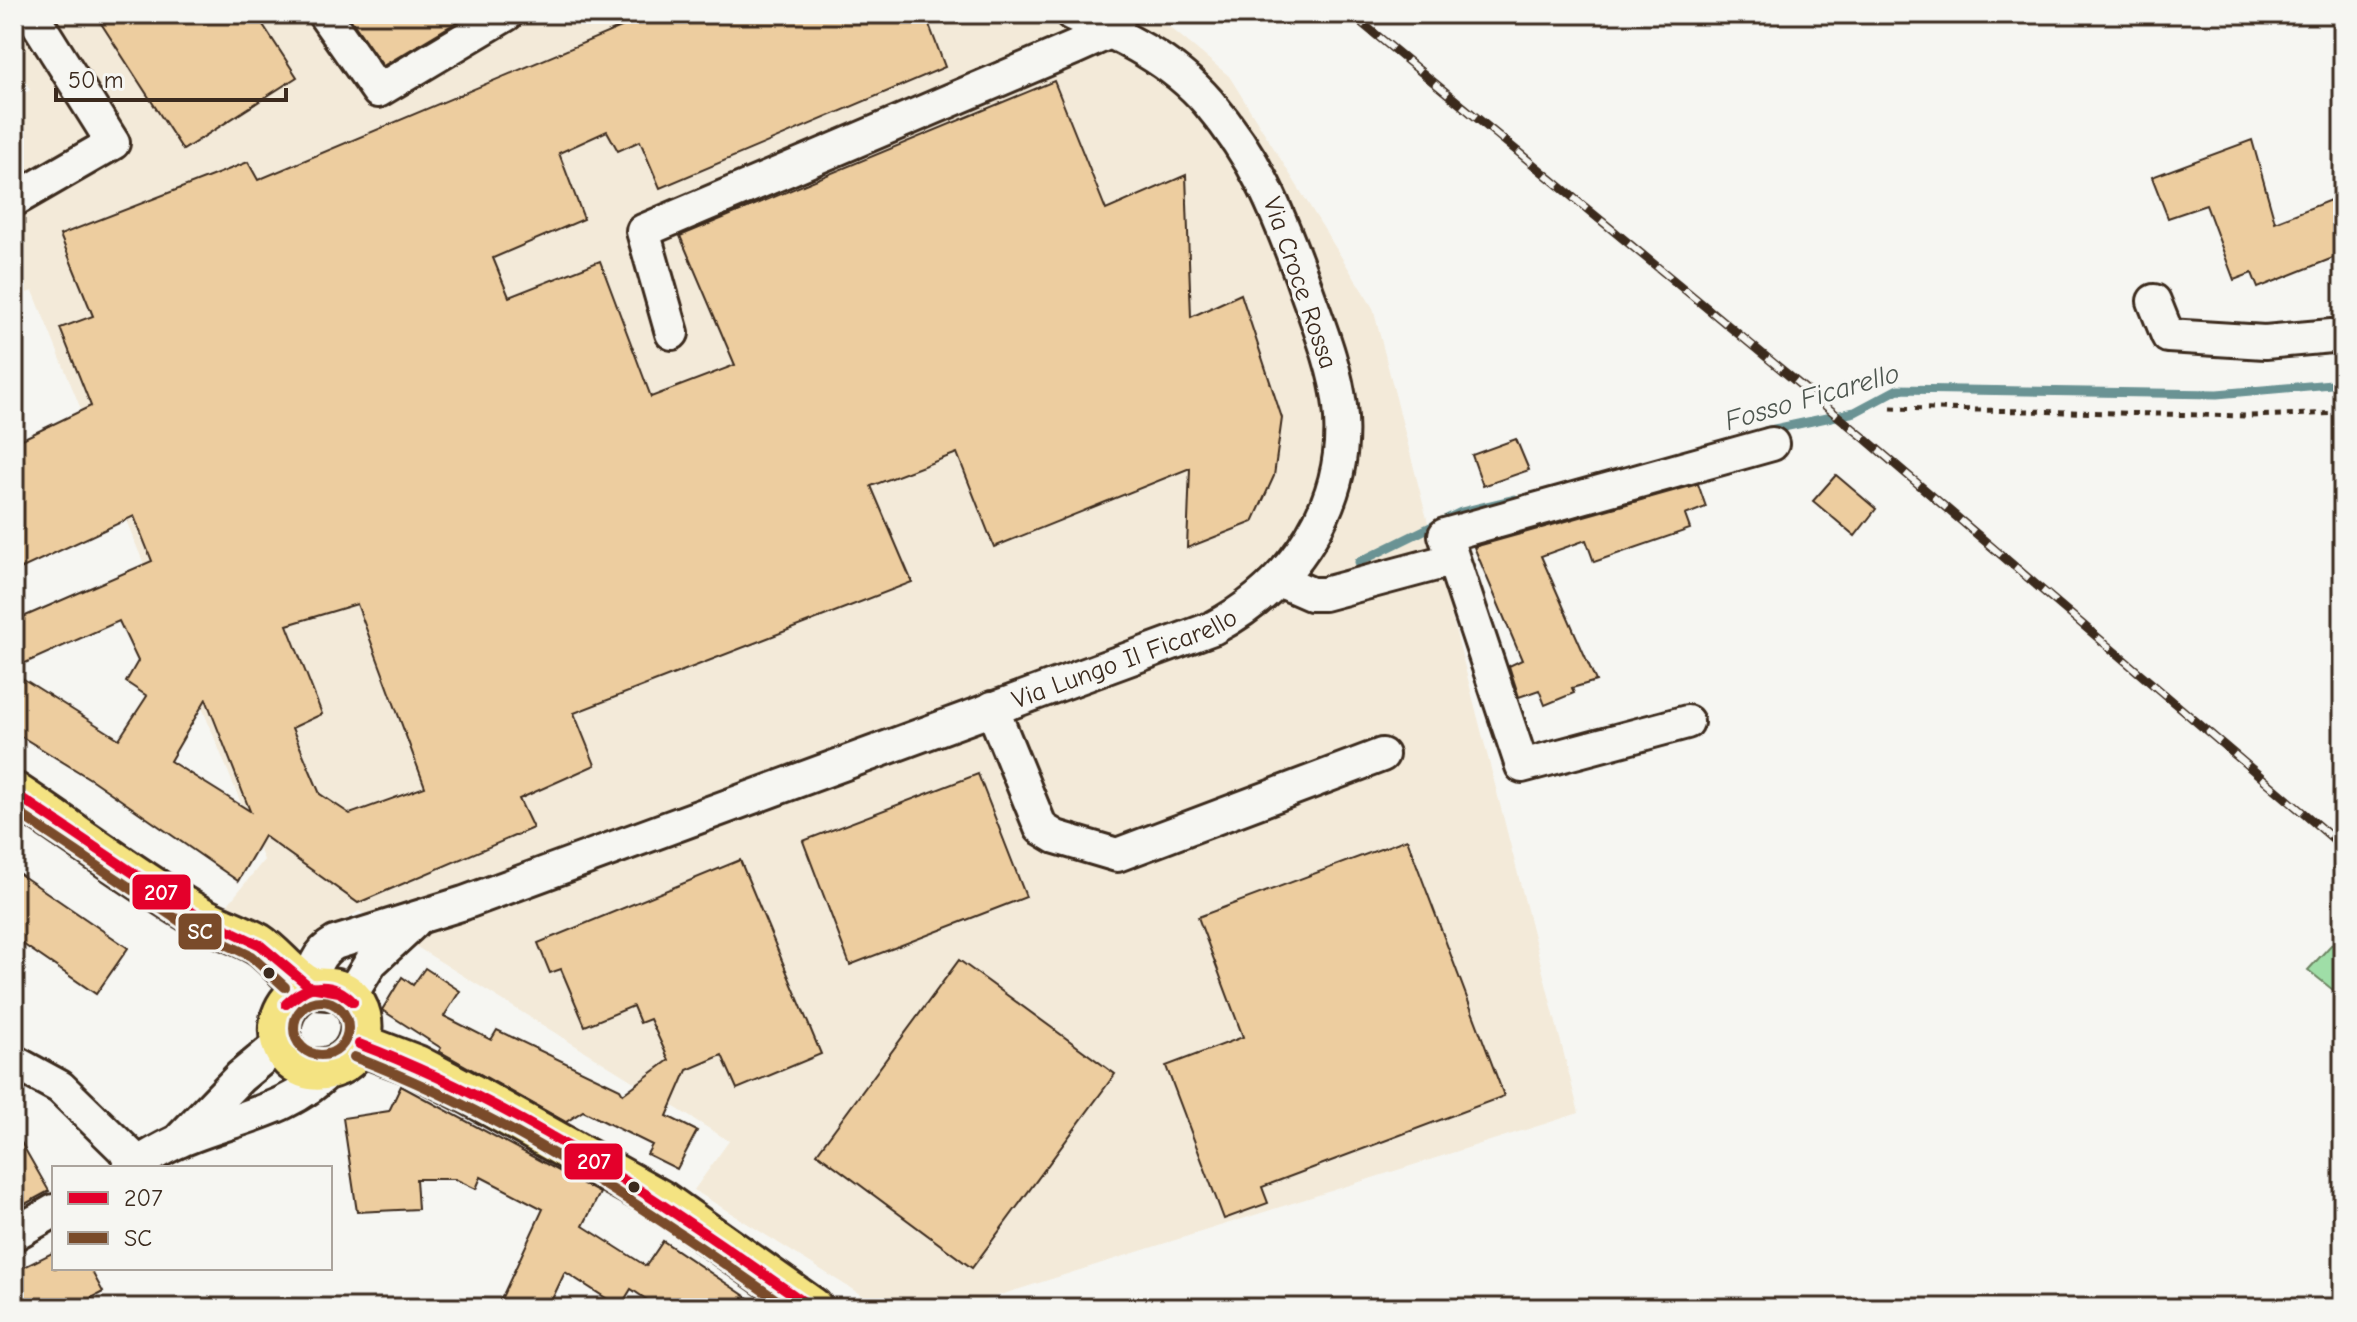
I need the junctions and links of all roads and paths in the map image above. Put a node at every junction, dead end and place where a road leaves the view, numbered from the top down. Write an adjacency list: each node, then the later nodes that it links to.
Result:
1 (32, 14): 6 (street)
2 (324, 14): 3 (street)
3 (507, 14)
4 (1072, 14): 5 (street, Via Croce Rossa)
5 (1116, 23): 8 (street); 14 (street, Via Croce Rossa)
6 (14, 200)
7 (2154, 301): 9 (street)
8 (672, 333)
9 (2343, 335)
10 (1891, 408): 11 (path)
11 (2343, 413)
12 (1772, 444): 13 (street)
13 (1451, 560): 14 (street); 16 (street)
14 (1279, 580): 15 (street, Via Lungo Il Ficarello)
15 (992, 708): 17 (street); 19 (street, Via Lungo Il Ficarello)
16 (1687, 722)
17 (1382, 755)
18 (14, 793): 21 (main road)
19 (426, 913): 20 (street, Via Lungo Il Ficarello); 21 (street, Via Lungo Il Ficarello)
20 (349, 998): 21 (main road); 22 (main road)
21 (291, 1012): 22 (main road); 24 (street)
22 (345, 1056): 24 (street); 28 (main road)
23 (14, 1062): 25 (street)
24 (179, 1141): 25 (street)
25 (134, 1166)
26 (52, 1212): 27 (street)
27 (14, 1234)
28 (812, 1308)

